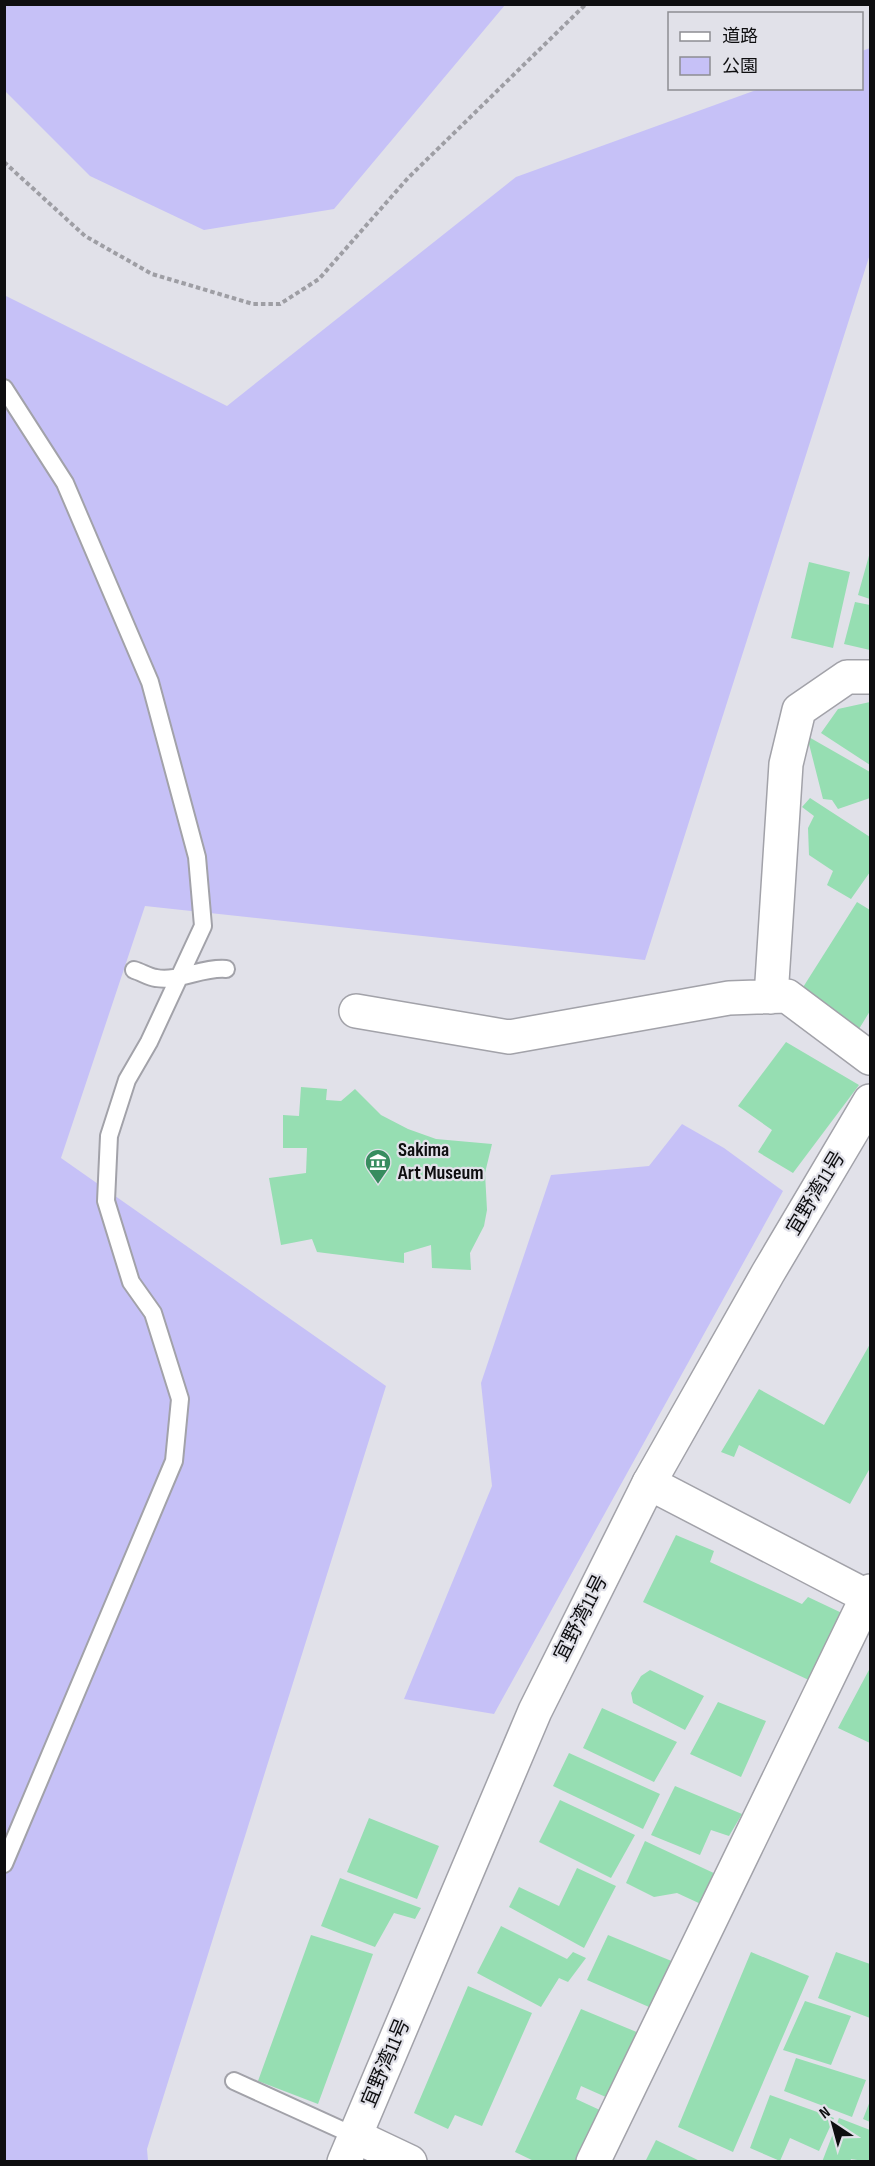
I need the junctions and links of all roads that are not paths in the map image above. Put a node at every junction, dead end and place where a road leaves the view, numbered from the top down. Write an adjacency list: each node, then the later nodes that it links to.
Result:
1 (4, 388): 5 (lane)
2 (870, 677): 6 (street)
3 (226, 969): 5 (lane)
4 (134, 970): 5 (lane)
5 (180, 976): 12 (lane)
6 (771, 997): 7 (street); 8 (street)
7 (356, 1011)
8 (870, 1058)
9 (870, 1101): 10 (street, 宜野湾11号)
10 (649, 1483): 11 (street); 14 (street, 宜野湾11号)
11 (870, 1596): 16 (street)
12 (4, 1864)
13 (234, 2081): 14 (lane)
14 (349, 2149): 15 (street)
15 (410, 2162)
16 (593, 2162)

